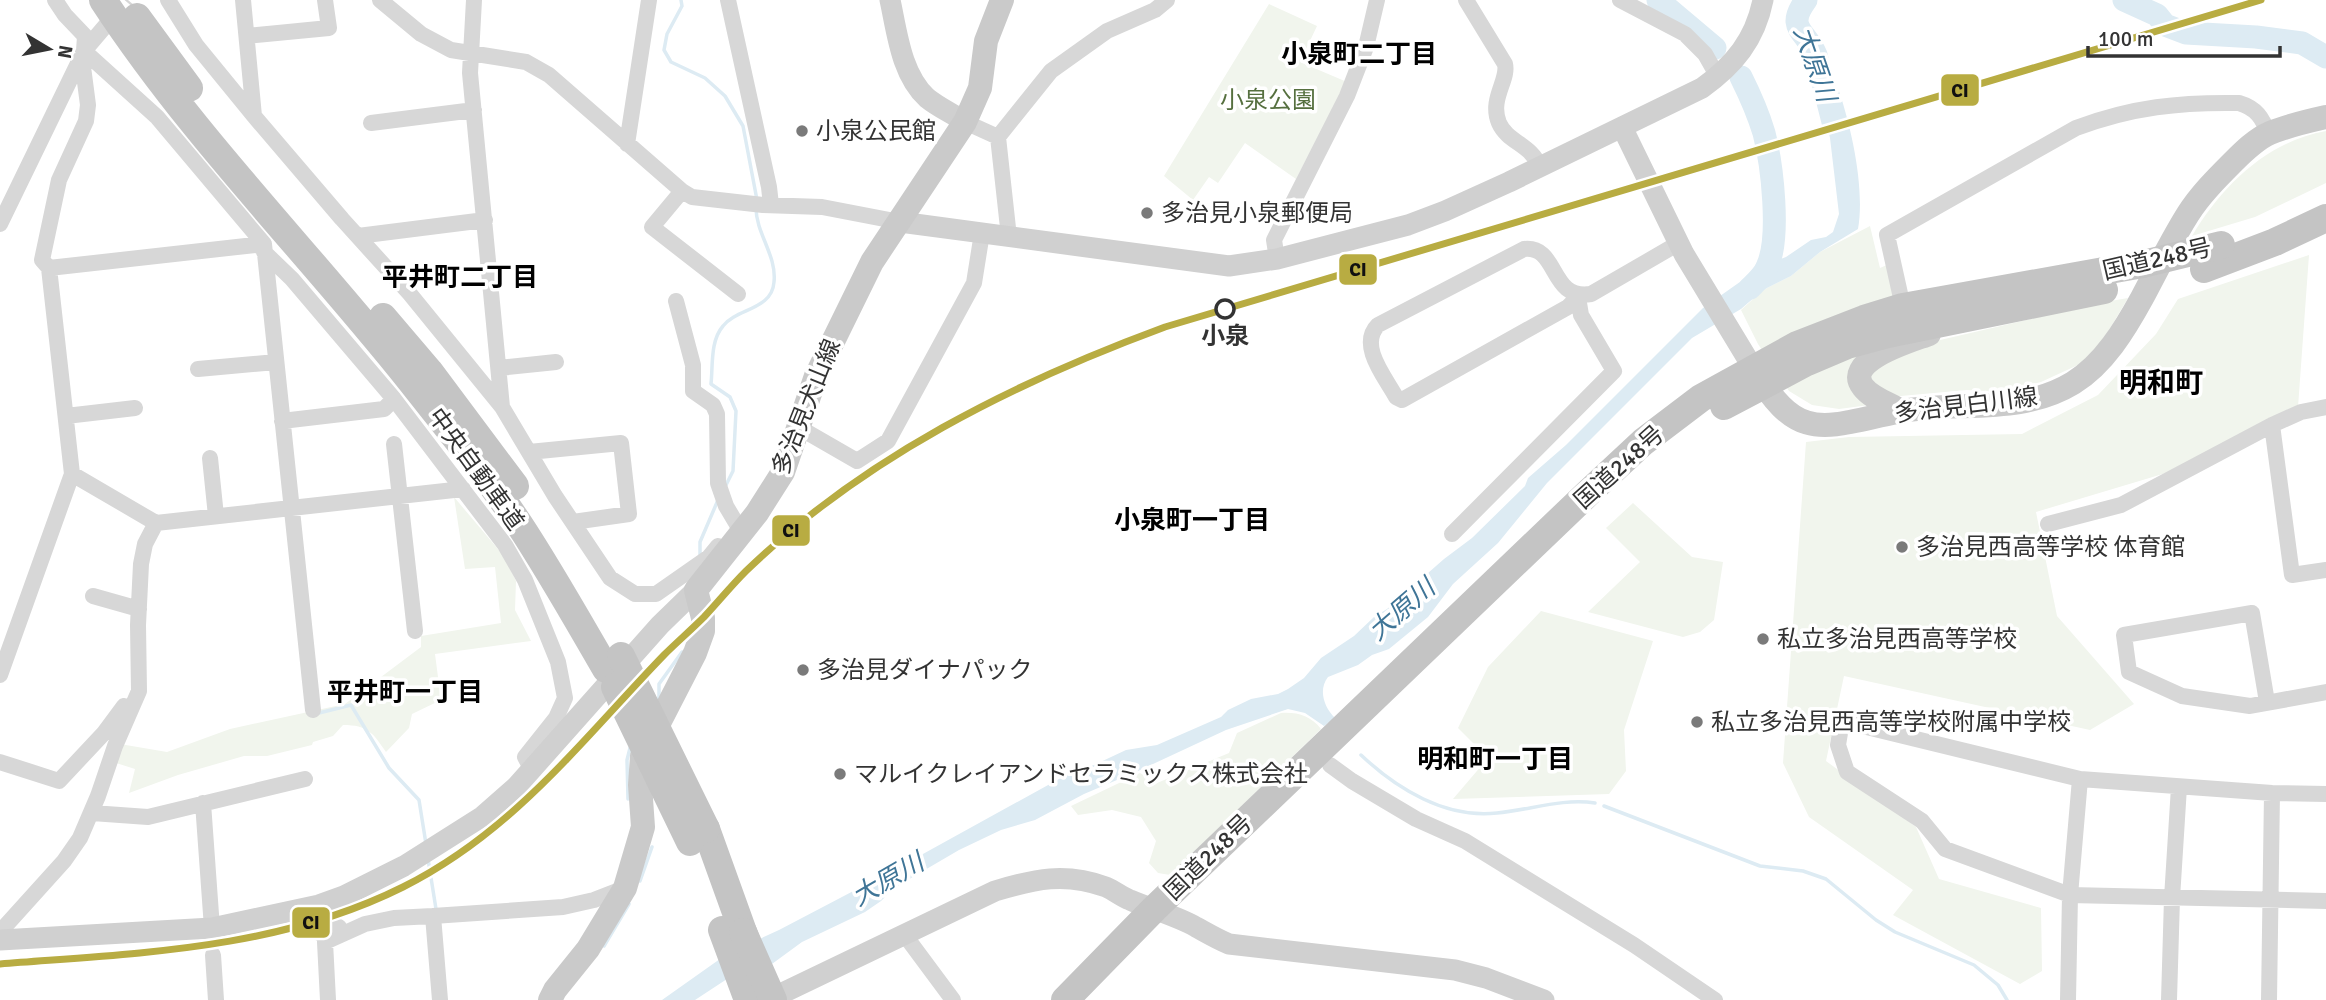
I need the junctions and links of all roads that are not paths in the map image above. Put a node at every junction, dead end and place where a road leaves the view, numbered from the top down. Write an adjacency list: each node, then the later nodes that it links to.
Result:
1 (55, 0): 20 (street)
2 (125, 0): 84 (highway, 中央自動車道)
3 (168, 0): 23 (street)
4 (243, 0): 18 (street)
5 (324, 0): 18 (street)
6 (380, 0): 19 (street)
7 (474, 0): 19 (street)
8 (649, 0): 30 (street)
9 (728, 0): 34 (street)
10 (890, 0): 25 (street)
11 (1167, 0): 29 (street)
12 (1377, 0): 44 (street)
13 (1466, 0): 31 (street)
14 (1620, 0): 21 (street)
15 (1763, 0): 21 (street)
16 (996, 2): 25 (main road, 多治見犬山線)
17 (105, 12): 20 (street); 84 (highway, 中央自動車道)
18 (247, 36): 23 (street)
19 (471, 53): 22 (street); 30 (street)
20 (83, 55): 38 (street); 42 (street); 45 (street)
21 (1718, 76): 27 (street)
22 (474, 110): 26 (street); 36 (street)
23 (254, 116): 40 (street)
24 (2326, 117): 28 (main road, 多治見白川線)
25 (965, 122): 29 (street); 37 (main road, 多治見犬山線)
26 (371, 123)
27 (1622, 127): 31 (street); 43 (street)
28 (2269, 134): 50 (street); 61 (main road, 多治見白川線)
29 (998, 137): 41 (street)
30 (627, 144): 32 (street)
31 (1541, 167): 44 (street)
32 (682, 191): 34 (street); 47 (street)
33 (2326, 199): 46 (highway, 国道248号, bridge)
34 (761, 205): 37 (street)
35 (2326, 218): 46 (highway, 国道248号)
36 (485, 220): 40 (street); 54 (street)
37 (900, 222): 39 (street); 65 (main road, 多治見犬山線)
38 (0, 224)
39 (982, 233): 41 (street); 65 (street)
40 (358, 236): 58 (street)
41 (1009, 237): 44 (street)
42 (264, 248): 45 (street); 52 (street); 57 (street)
43 (1682, 249): 48 (street); 56 (street)
44 (1277, 259)
45 (49, 268): 62 (street)
46 (2141, 274): 50 (highway, 国道248号); 51 (highway, 国道248号)
47 (738, 294)
48 (1578, 297): 48 (street); 78 (street)
49 (676, 301): 77 (street)
50 (1903, 307): 56 (highway, 国道248号)
51 (1979, 316): 56 (highway, 国道248号); 61 (main road)
52 (276, 362): 55 (street); 63 (street)
53 (556, 362): 54 (street)
54 (499, 368): 58 (street)
55 (198, 369)
56 (1758, 377): 61 (main road, 多治見白川線); 91 (highway, 国道248号); 106 (highway, 国道248号)
57 (394, 399): 63 (street); 70 (street)
58 (502, 407): 67 (street)
59 (2326, 407): 64 (street)
60 (135, 408): 62 (street)
61 (1901, 411)
62 (66, 416): 69 (street)
63 (282, 421): 72 (street)
64 (2272, 425): 76 (street); 79 (street)
65 (798, 427): 77 (main road, 多治見犬山線)
66 (394, 444): 71 (street)
67 (529, 453): 74 (street); 74 (street)
68 (210, 458): 73 (street)
69 (72, 474): 75 (street); 85 (street)
70 (463, 489): 71 (street); 92 (street)
71 (400, 495): 72 (street); 83 (street)
72 (291, 508): 73 (street); 89 (street)
73 (216, 516): 75 (street)
74 (573, 522): 80 (street)
75 (156, 523): 82 (street)
76 (2048, 524)
77 (739, 528): 80 (main road, 多治見犬山線); 80 (street)
78 (1451, 534)
79 (2326, 570)
80 (689, 588): 92 (street); 100 (main road)
81 (93, 596): 82 (street)
82 (139, 609): 86 (street)
83 (415, 631)
84 (614, 663): 110 (highway, 中央自動車道, bridge)
85 (0, 675)
86 (138, 691): 90 (street); 99 (street)
87 (2326, 692): 88 (street)
88 (2267, 702): 88 (street)
89 (313, 710)
90 (0, 762)
91 (1330, 765): 106 (highway, 国道248号); 125 (street)
92 (532, 770): 105 (street)
93 (305, 779): 98 (street)
94 (2080, 779): 95 (street); 101 (street); 101 (street)
95 (2179, 787): 96 (street); 102 (street)
96 (2272, 793): 97 (street); 103 (street)
97 (2326, 794)
98 (203, 803): 99 (street); 109 (street)
99 (92, 813): 111 (street)
100 (625, 888): 107 (street); 118 (main road)
101 (2070, 895): 102 (street); 126 (street)
102 (2172, 898): 103 (street); 127 (street)
103 (2270, 900): 104 (street); 128 (street)
104 (2326, 901)
105 (289, 912): 108 (street); 109 (street)
106 (1163, 914): 112 (street); 122 (highway, 国道248号); 123 (highway, 国道248号); 124 (street)
107 (433, 916): 108 (street); 117 (street)
108 (365, 924): 116 (street)
109 (212, 928): 113 (street)
110 (735, 929): 119 (highway, 中央自動車道); 120 (highway, bridge)
111 (0, 932)
112 (904, 934): 120 (street); 121 (street)
113 (0, 940)
114 (213, 955): 115 (street)
115 (216, 1000)
116 (328, 1000)
117 (440, 1000)
118 (550, 1000)
119 (748, 1000)
120 (770, 1000)
121 (953, 1000)
122 (1065, 1000)
123 (1091, 1000)
124 (1544, 1000)
125 (1715, 1000)
126 (2068, 1000)
127 (2169, 1000)
128 (2269, 1000)

